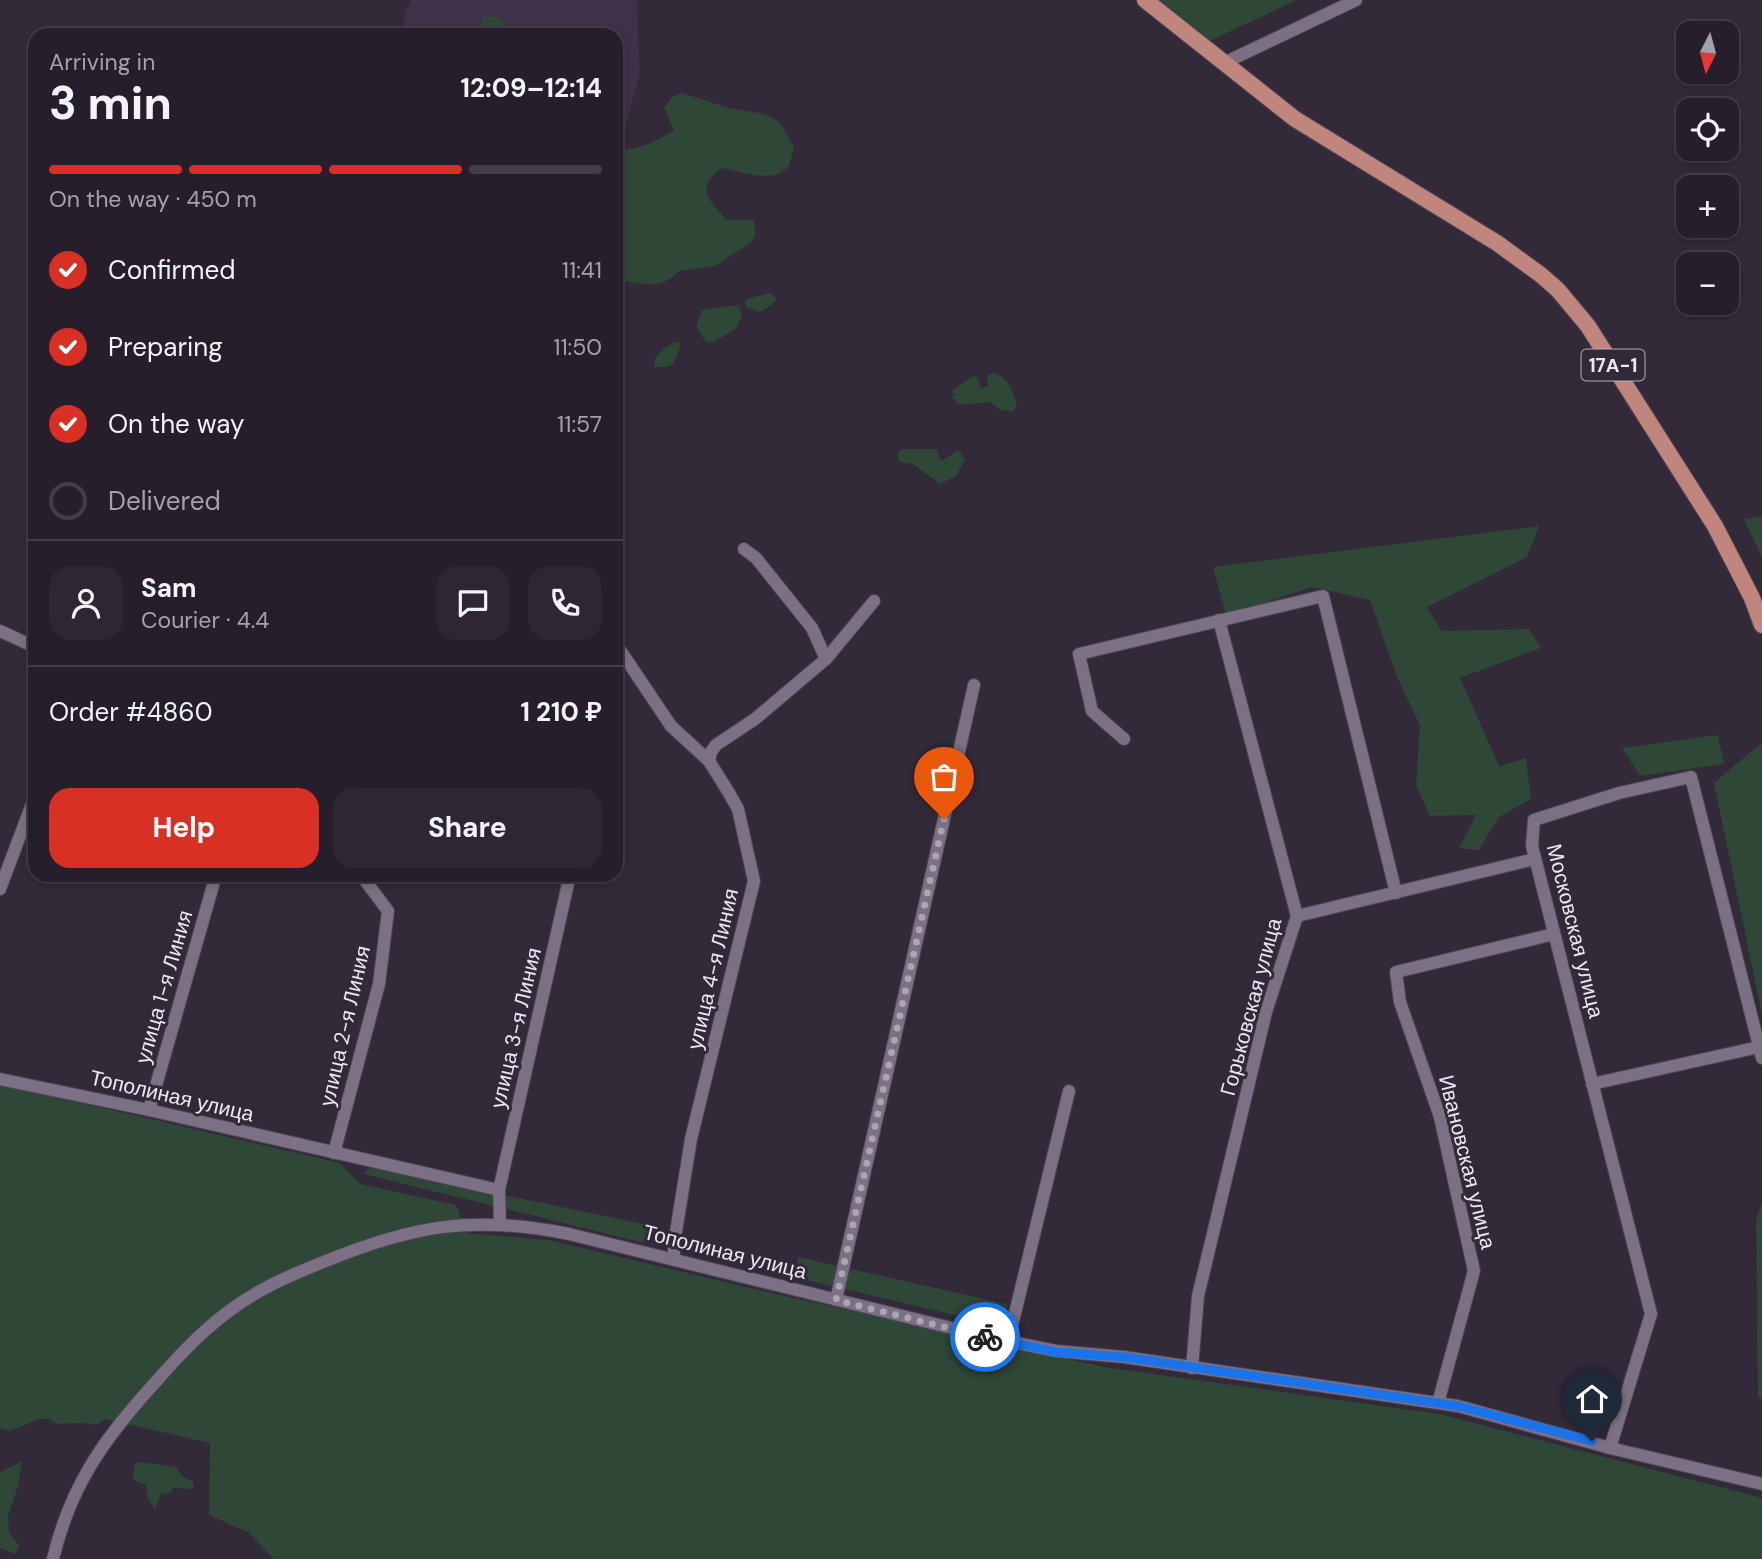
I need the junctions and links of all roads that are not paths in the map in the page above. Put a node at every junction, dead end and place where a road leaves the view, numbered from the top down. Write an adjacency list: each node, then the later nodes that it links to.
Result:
1 (1145, 0): 3 (main road, 17А-1)
2 (1356, 0): 3 (street)
3 (1224, 63): 7 (main road, 17А-1)
4 (744, 549): 11 (street)
5 (874, 601): 11 (street)
6 (1219, 620): 13 (street); 22 (street); 23 (street, Горьковская улица)
7 (1762, 625)
8 (0, 631): 9 (street)
9 (28, 644)
10 (623, 654): 14 (street, улица 4-я Линия)
11 (826, 659): 14 (street)
12 (974, 685): 34 (street)
13 (1124, 739)
14 (709, 761): 33 (street, улица 4-я Линия)
15 (28, 813): 17 (street)
16 (1535, 859): 22 (street); 24 (street, Московская улица); 25 (street, Московская улица)
17 (2, 875): 21 (street)
18 (214, 882): 29 (street, улица 1-я Линия)
19 (366, 882): 30 (street, улица 2-я Линия)
20 (568, 882): 31 (street, улица 3-я Линия)
21 (0, 889)
22 (1396, 893): 23 (street)
23 (1297, 916): 36 (street, Горьковская улица)
24 (1554, 934): 27 (street, Московская улица); 37 (street, Ивановская улица)
25 (1761, 1052): 27 (street)
26 (0, 1079): 29 (street, Тополиная улица)
27 (1592, 1084): 38 (street, Московская улица)
28 (1069, 1091): 35 (street)
29 (149, 1110): 30 (street, Тополиная улица)
30 (334, 1153): 31 (street, Тополиная улица)
31 (499, 1190): 32 (street, улица 3-я Линия)
32 (500, 1223): 33 (street, Тополиная улица); 40 (street, Тополиная улица)
33 (674, 1260): 34 (street, Тополиная улица)
34 (836, 1300): 35 (street, Тополиная улица)
35 (1008, 1342): 36 (street, Тополиная улица)
36 (1192, 1368): 37 (street, Тополиная улица)
37 (1438, 1403): 38 (street, Тополиная улица)
38 (1610, 1448): 39 (street, Тополиная улица)
39 (1762, 1484)
40 (53, 1559)

